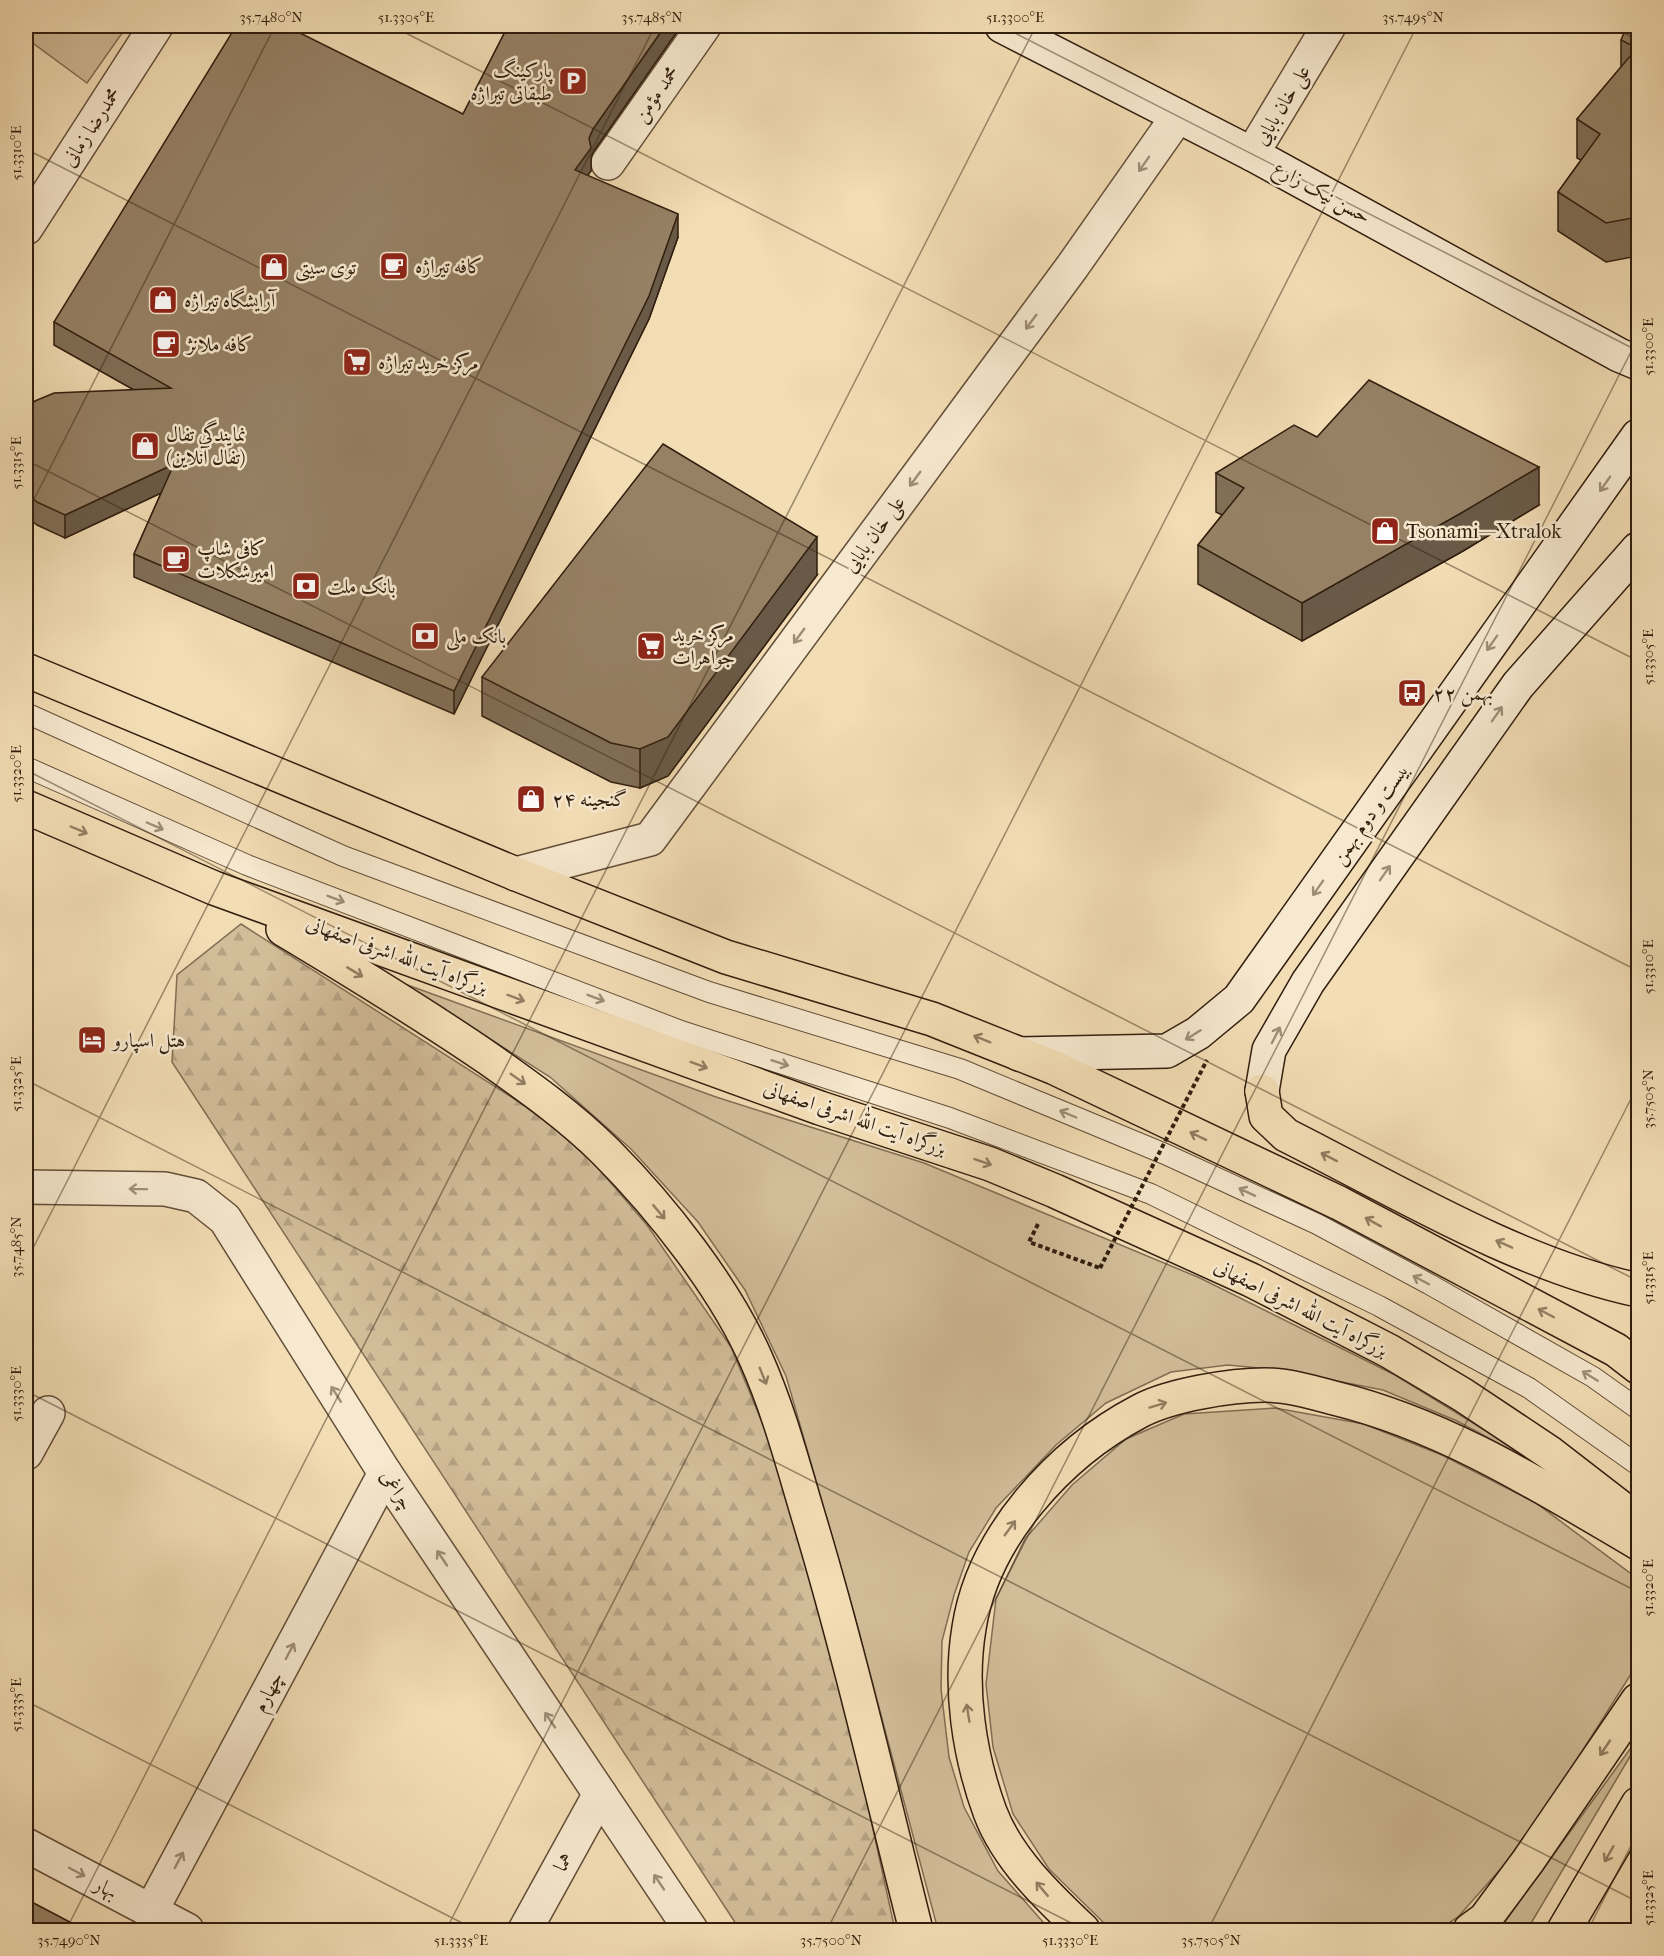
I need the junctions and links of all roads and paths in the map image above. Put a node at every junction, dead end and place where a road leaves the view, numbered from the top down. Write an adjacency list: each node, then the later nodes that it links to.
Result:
1 (156, 26): 8 (street, محمدرضا زمانی)
2 (704, 26): 7 (street, محمد مؤمن)
3 (1002, 26): 5 (street, حسن نیک زارع)
4 (1329, 26): 6 (street, علی خان بابایی)
5 (1178, 116): 6 (street, حسن نیک زارع); 16 (street, علی خان بابایی, one-way to 16)
6 (1252, 154): 9 (street, حسن نیک زارع)
7 (608, 163)
8 (26, 228)
9 (1638, 363)
10 (1638, 436): 18 (street, بیست و دوم بهمن, one-way to 18)
11 (1638, 549): 20 (street, one-way to 11)
12 (26, 670): 16 (highway)
13 (26, 713): 25 (lane, one-way to 13)
14 (26, 766): 28 (lane, one-way to 28)
15 (26, 807): 17 (highway, بزرگراه آیت الله اشرفی اصفهانی, one-way to 17)
16 (516, 874): 18 (highway, one-way to 16)
17 (214, 888): 30 (highway, بزرگراه آیت الله اشرفی اصفهانی, one-way to 30); 40 (highway, one-way to 40)
18 (1019, 1054): 24 (highway, one-way to 18)
19 (1207, 1060): 22 (path, bridge)
20 (1262, 1091): 23 (highway, one-way to 20)
21 (26, 1188): 29 (street, چراغی, one-way to 21)
22 (1029, 1242)
23 (1638, 1290)
24 (1631, 1357)
25 (1638, 1409)
26 (48, 1413): 27 (street)
27 (26, 1453)
28 (1638, 1465)
29 (386, 1473): 33 (street, چراغی, one-way to 29); 36 (street, چهارم, one-way to 29)
30 (1638, 1521)
31 (1638, 1544): 41 (highway, one-way to 31)
32 (1638, 1700): 42 (highway, one-way to 42)
33 (600, 1794): 38 (street, هما); 39 (street, چراغی, one-way to 33)
34 (1638, 1804): 43 (highway, one-way to 43)
35 (26, 1845): 36 (street, بهار, one-way to 36)
36 (151, 1911): 37 (street, بهار)
37 (187, 1930)
38 (525, 1930)
39 (691, 1930)
40 (916, 1930)
41 (1083, 1930)
42 (1470, 1930)
43 (1564, 1930)

